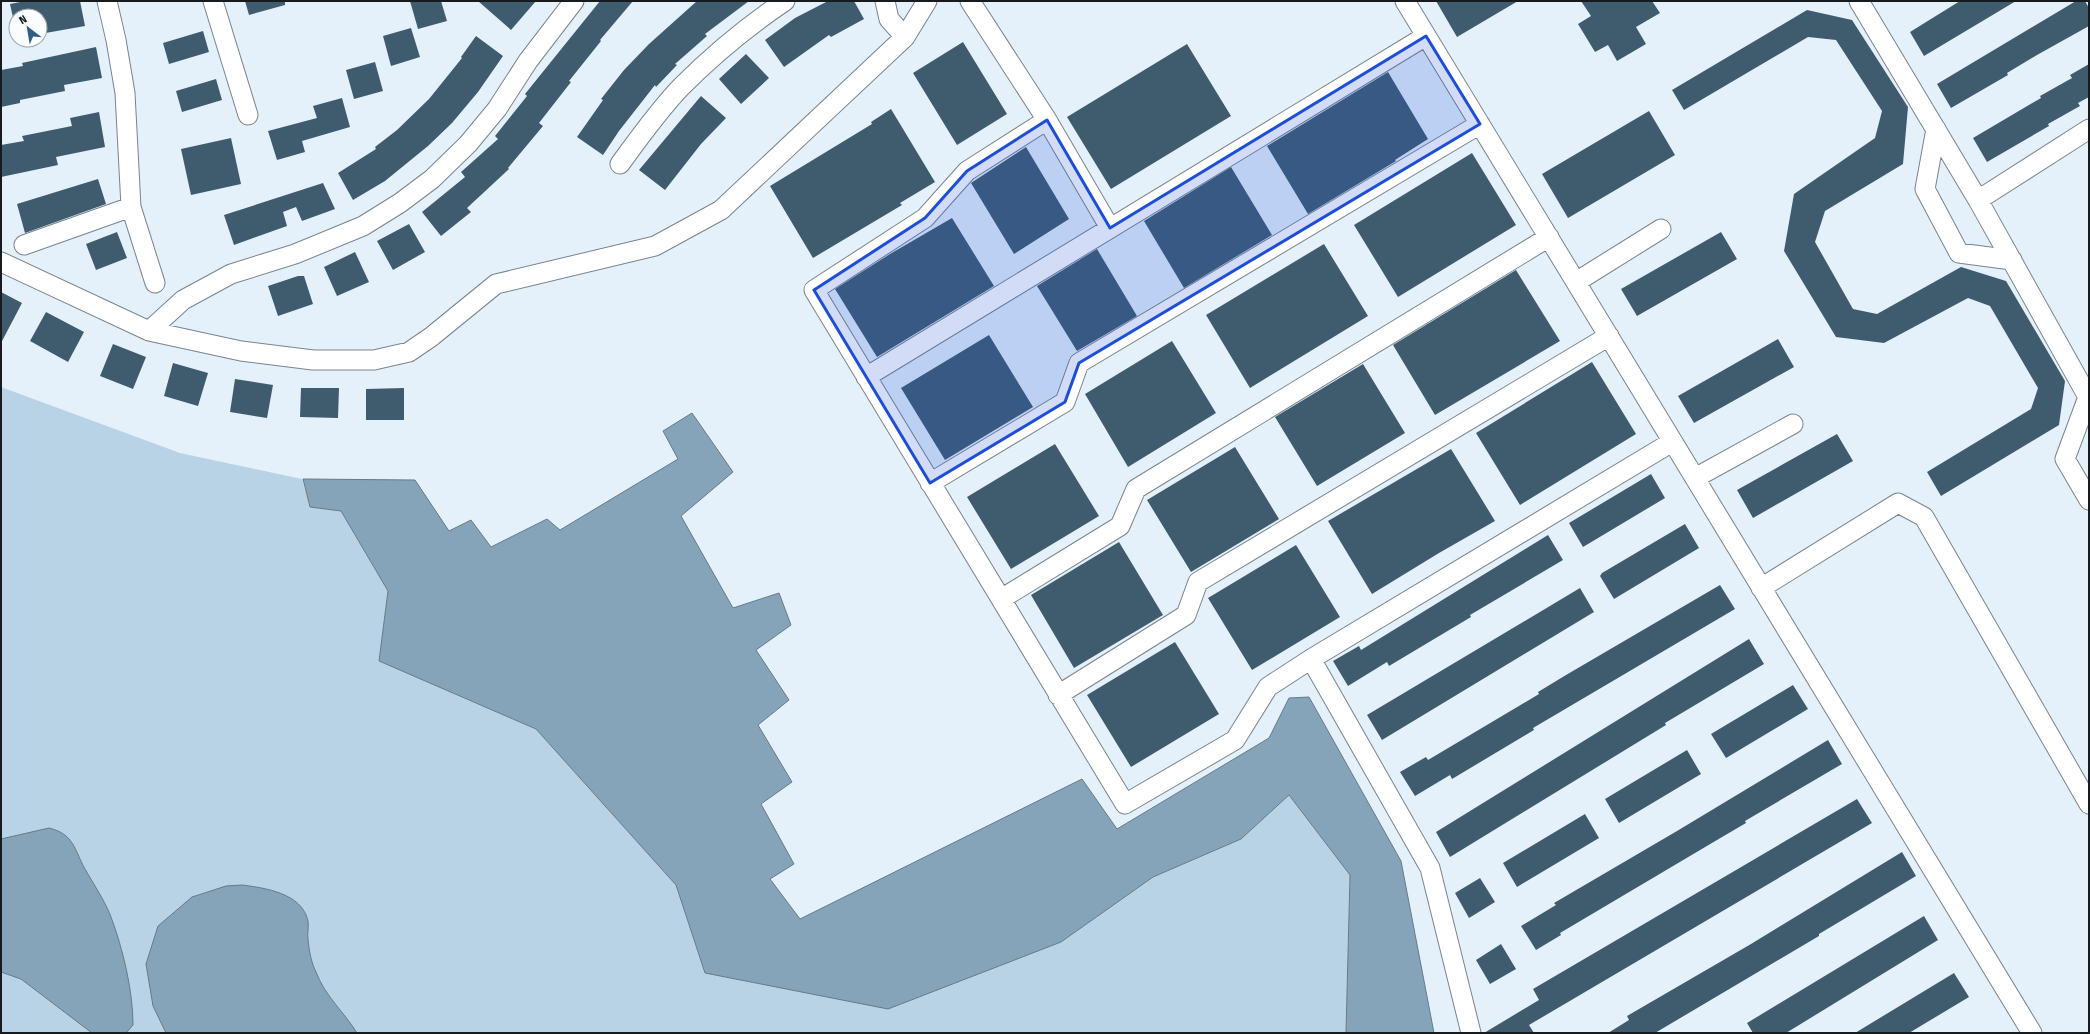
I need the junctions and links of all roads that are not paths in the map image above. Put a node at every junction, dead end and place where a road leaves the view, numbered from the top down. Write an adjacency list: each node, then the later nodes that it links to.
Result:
1 (107, 1): 19 (street)
2 (213, 1): 12 (street)
3 (574, 1): 28 (street)
4 (785, 1): 17 (street)
5 (885, 1): 11 (street)
6 (927, 1): 11 (street)
7 (970, 1): 13 (street)
8 (1405, 1): 10 (street)
9 (1858, 1): 15 (street)
10 (1426, 36): 14 (street); 20 (street)
11 (905, 37): 28 (street)
12 (248, 115)
13 (1047, 120): 20 (street); 30 (street)
14 (1480, 124): 22 (street); 34 (street)
15 (1936, 129): 18 (street); 24 (street)
16 (2089, 129): 18 (street)
17 (620, 164)
18 (1978, 200): 24 (street)
19 (131, 207): 23 (street); 27 (street)
20 (1110, 228): 30 (street)
21 (1661, 229): 26 (street)
22 (1549, 237): 26 (street); 37 (street)
23 (24, 245)
24 (2012, 260): 35 (street)
25 (1, 262): 28 (street)
26 (1576, 282): 29 (street)
27 (155, 283)
28 (149, 331)
29 (1608, 336): 32 (street); 39 (street)
30 (866, 377): 34 (street)
31 (1793, 424): 33 (street)
32 (1672, 442): 33 (street); 38 (street)
33 (1694, 478): 36 (street)
34 (930, 483): 37 (street)
35 (2089, 500)
36 (1761, 588): 40 (street); 42 (street)
37 (1001, 599): 39 (street)
38 (1311, 659): 39 (street); 41 (street)
39 (1058, 694)
40 (2089, 804)
41 (1471, 1033)
42 (2032, 1033)

